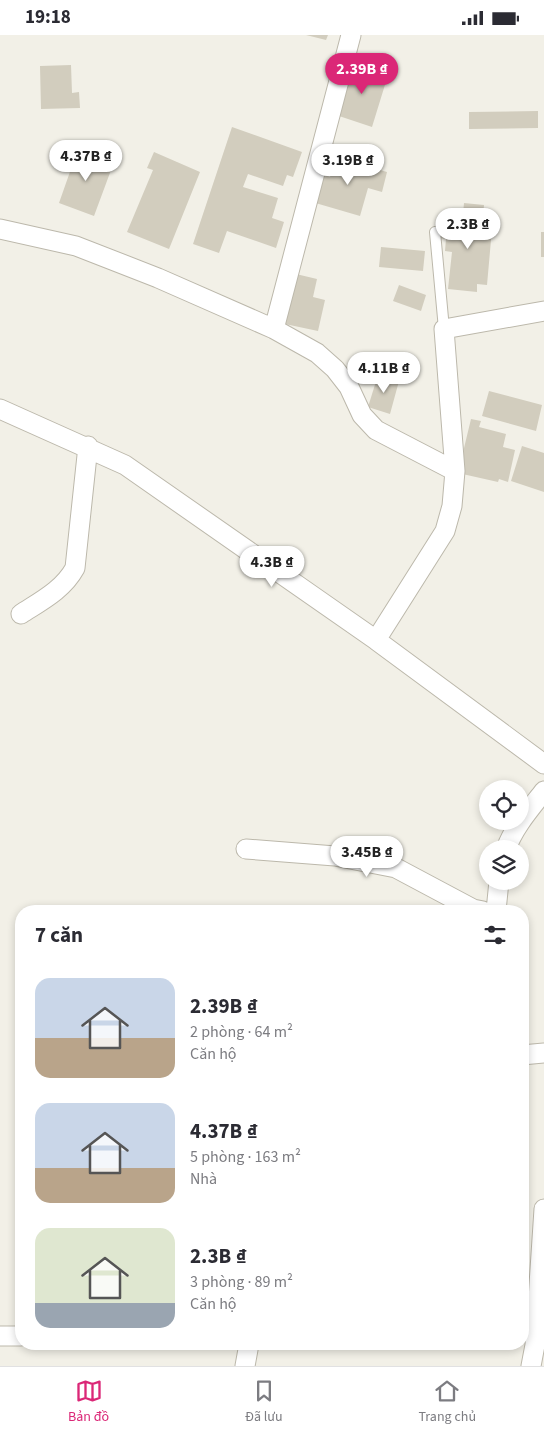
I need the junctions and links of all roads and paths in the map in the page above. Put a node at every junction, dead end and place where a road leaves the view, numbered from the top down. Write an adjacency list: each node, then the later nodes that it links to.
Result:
1 (351, 35): 5 (street)
2 (0, 229): 5 (street)
3 (435, 231): 6 (lane)
4 (544, 311): 6 (street)
5 (274, 329): 9 (street)
6 (444, 329): 9 (street)
7 (0, 409): 8 (street)
8 (88, 447): 10 (street); 11 (street)
9 (455, 471): 11 (street)
10 (21, 614)
11 (376, 639): 12 (street)
12 (544, 765)
13 (544, 791): 14 (street)
14 (511, 840)
15 (246, 849): 17 (street)
16 (498, 890): 18 (street)
17 (465, 905)
18 (497, 905)
19 (544, 1053): 20 (street)
20 (529, 1054)
21 (544, 1209): 22 (street)
22 (531, 1268): 27 (street)
23 (0, 1336): 24 (street)
24 (15, 1336)
25 (248, 1350): 26 (street)
26 (245, 1366)
27 (531, 1366)

